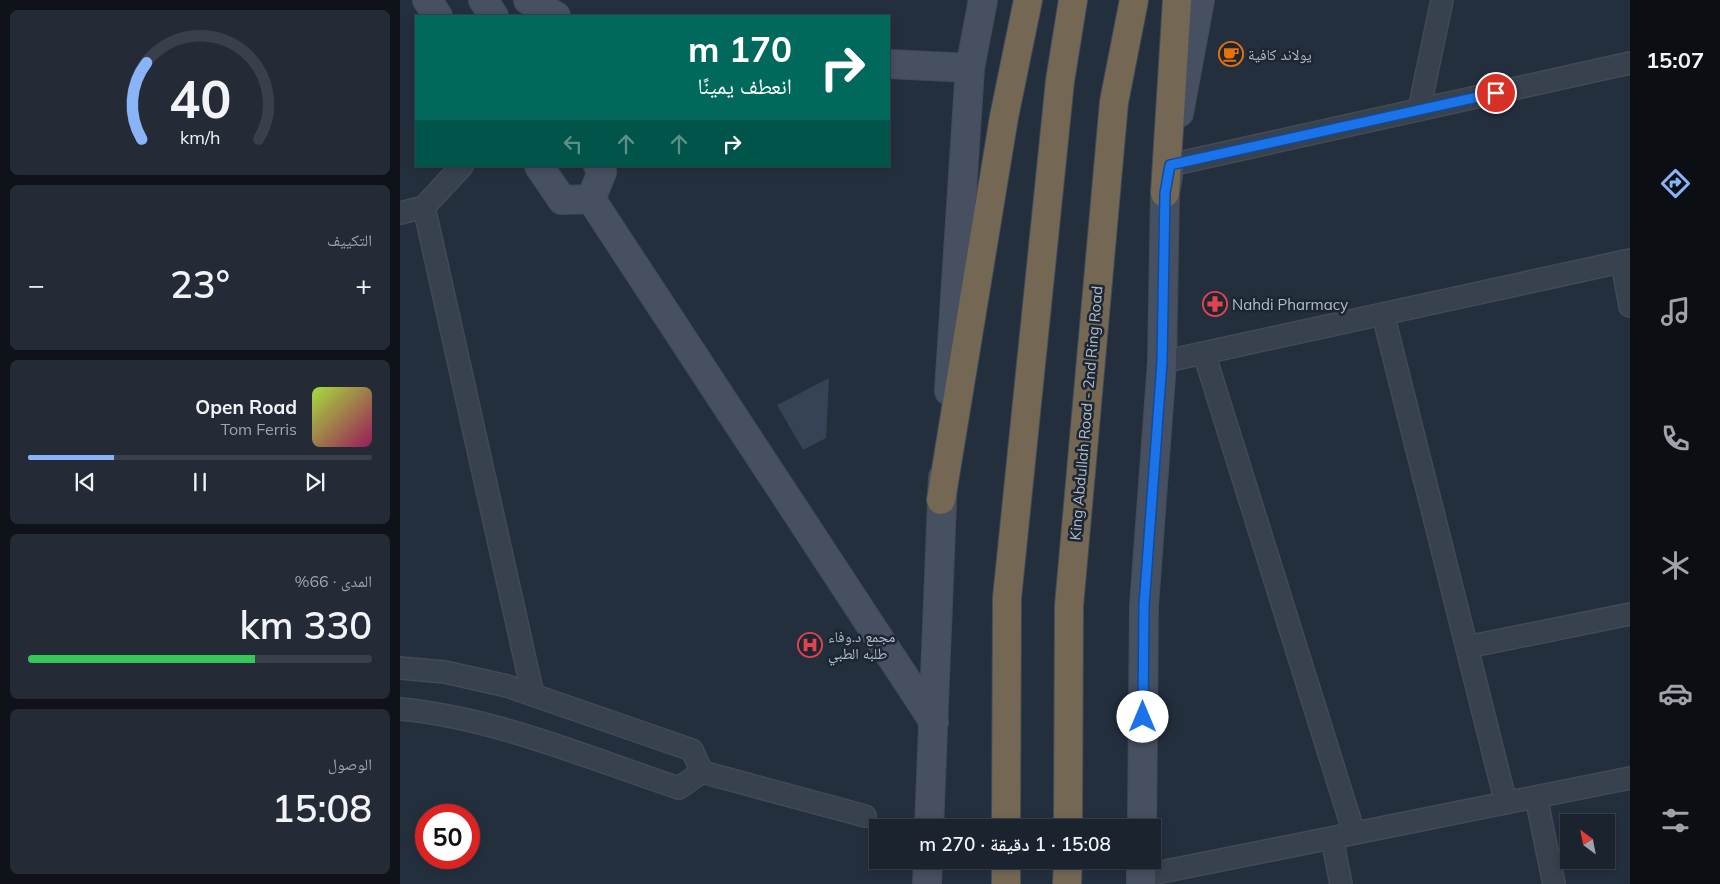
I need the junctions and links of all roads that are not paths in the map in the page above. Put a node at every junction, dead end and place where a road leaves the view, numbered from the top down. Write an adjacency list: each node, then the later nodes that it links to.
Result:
1 (427, 0): 11 (main road)
2 (483, 0): 12 (main road)
3 (528, 0): 13 (main road)
4 (983, 0): 16 (main road)
5 (1028, 0): 31 (highway)
6 (1073, 0): 44 (highway)
7 (1134, 0): 45 (highway, King Abdullah Road - 2nd Ring Road)
8 (1177, 0): 22 (highway)
9 (1200, 0): 18 (main road)
10 (1442, 0): 17 (street)
11 (437, 15)
12 (493, 15)
13 (554, 15)
14 (1630, 63): 17 (street)
15 (890, 64): 16 (main road)
16 (970, 68): 31 (main road)
17 (1419, 110): 18 (street)
18 (1170, 165): 22 (main road)
19 (461, 167): 24 (street)
20 (540, 167): 23 (main road)
21 (599, 167): 23 (main road)
22 (1165, 193): 30 (main road)
23 (591, 199): 37 (main road)
24 (424, 207): 25 (street); 35 (street)
25 (400, 213)
26 (1626, 261): 27 (street); 28 (street)
27 (1630, 306)
28 (1383, 314): 29 (street); 33 (street)
29 (1204, 353): 30 (street); 47 (street)
30 (1162, 362): 46 (main road)
31 (941, 500): 37 (main road)
32 (1630, 614): 33 (street)
33 (1467, 646): 41 (street)
34 (400, 668): 35 (street)
35 (533, 695): 38 (street)
36 (400, 709): 38 (street)
37 (934, 722): 43 (main road)
38 (702, 772): 42 (street)
39 (1630, 778): 40 (street)
40 (1536, 797): 41 (street); 57 (street)
41 (1506, 803): 47 (street)
42 (865, 816)
43 (929, 819)
44 (1006, 819)
45 (1068, 819)
46 (1142, 819)
47 (1354, 833): 48 (street)
48 (1332, 838): 52 (street); 56 (street)
49 (928, 869): 53 (main road)
50 (1006, 869): 54 (highway)
51 (1068, 869): 55 (highway)
52 (1141, 873)
53 (927, 884)
54 (1006, 884)
55 (1067, 884)
56 (1341, 884)
57 (1554, 884)

